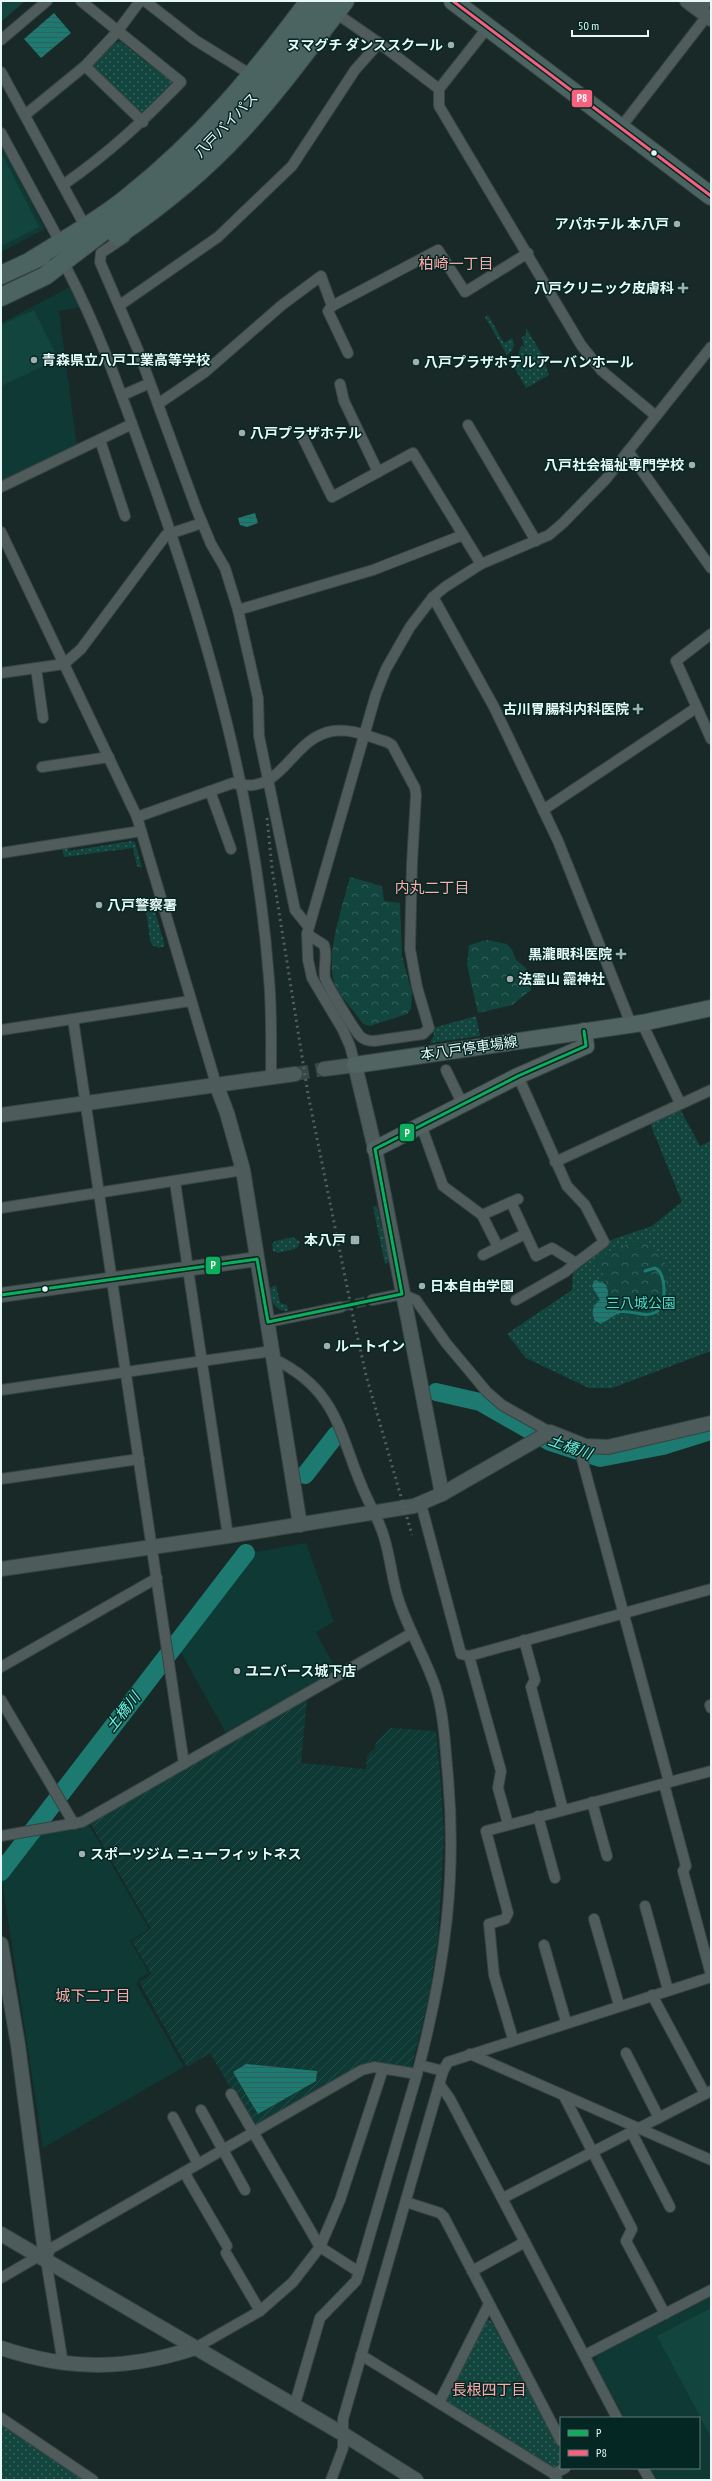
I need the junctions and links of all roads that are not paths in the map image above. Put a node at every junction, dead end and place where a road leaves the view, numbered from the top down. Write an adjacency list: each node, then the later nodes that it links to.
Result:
1 (47, 1): 13 (street)
2 (81, 1): 12 (street)
3 (140, 1): 12 (street)
4 (145, 1): 16 (street)
5 (309, 1): 26 (highway)
6 (328, 1): 27 (highway, 八戸バイパス)
7 (453, 1): 11 (highway)
8 (686, 1): 10 (street)
9 (344, 9): 14 (street); 25 (highway)
10 (706, 12): 21 (street)
11 (488, 27): 18 (street); 21 (highway)
12 (117, 32): 15 (street); 20 (street)
13 (1, 40)
14 (380, 43): 18 (street); 35 (street)
15 (85, 66): 19 (street); 20 (street)
16 (245, 71)
17 (1, 72): 19 (street)
18 (439, 89): 29 (street)
19 (25, 115): 23 (street)
20 (143, 122): 23 (street)
21 (621, 127): 24 (highway)
22 (1, 133): 28 (street)
23 (63, 185): 26 (street)
24 (711, 196)
25 (145, 217): 31 (highway); 35 (street)
26 (85, 226): 28 (highway)
27 (104, 231): 30 (highway, 八戸バイパス); 33 (highway, 八戸バイパス)
28 (60, 242): 30 (highway)
29 (528, 253): 36 (street); 44 (street)
30 (32, 260): 32 (highway, 八戸バイパス)
31 (66, 267): 33 (highway); 42 (street)
32 (1, 275)
33 (44, 276): 34 (highway, 八戸バイパス)
34 (1, 297)
35 (120, 305): 40 (street)
36 (332, 306): 38 (street); 43 (street)
37 (711, 347): 39 (street)
38 (348, 353)
39 (708, 359): 44 (street)
40 (150, 383): 42 (street); 43 (street)
41 (340, 384): 50 (street)
42 (123, 395): 45 (street)
43 (158, 404): 53 (street)
44 (656, 416): 49 (street)
45 (132, 424): 48 (street); 55 (street)
46 (468, 425): 57 (street)
47 (303, 438): 50 (street)
48 (100, 440): 51 (street); 52 (street)
49 (628, 451): 57 (street); 59 (street)
50 (378, 472): 56 (street)
51 (1, 487)
52 (125, 516)
53 (202, 523): 55 (street); 61 (street)
54 (1, 532): 63 (street)
55 (171, 533): 63 (street); 73 (street)
56 (463, 535): 58 (street); 61 (street)
57 (536, 541): 58 (street)
58 (481, 564): 60 (street)
59 (711, 568)
60 (434, 597): 68 (street); 75 (street)
61 (238, 610): 72 (street)
62 (711, 634): 66 (street)
63 (64, 664): 64 (street); 70 (street)
64 (36, 668): 65 (street); 67 (street)
65 (1, 673)
66 (696, 708): 69 (street); 75 (street)
67 (43, 718)
68 (364, 735): 72 (street); 80 (street); 80 (street)
69 (711, 739)
70 (109, 757): 71 (street); 76 (street)
71 (42, 767)
72 (268, 782): 73 (street); 80 (street)
73 (241, 786): 74 (street); 92 (street)
74 (210, 791): 76 (street); 78 (street)
75 (543, 810): 84 (street)
76 (137, 817): 77 (street)
77 (141, 831): 79 (street); 81 (street)
78 (231, 849)
79 (1, 853)
80 (308, 930): 87 (street)
81 (190, 1001): 83 (street); 93 (street)
82 (711, 1008): 84 (main road, 本八戸停車場線)
83 (73, 1019): 85 (street); 96 (street)
84 (636, 1024): 86 (main road, 本八戸停車場線); 95 (street)
85 (1, 1030)
86 (584, 1031): 87 (main road, 本八戸停車場線); 91 (main road)
87 (355, 1064): 88 (street); 100 (street)
88 (324, 1069)
89 (446, 1070): 97 (street)
90 (295, 1074): 92 (street)
91 (518, 1076): 97 (main road); 101 (street)
92 (271, 1077): 93 (street)
93 (216, 1084): 96 (street); 102 (street)
94 (711, 1090): 95 (street)
95 (680, 1102): 101 (street)
96 (86, 1103): 98 (street); 104 (street)
97 (463, 1105): 99 (main road)
98 (1, 1116)
99 (421, 1125): 100 (main road); 106 (street)
100 (374, 1149): 114 (street)
101 (555, 1162): 111 (street)
102 (243, 1170): 103 (street); 110 (street)
103 (175, 1182): 104 (street); 112 (street)
104 (99, 1192): 105 (street); 113 (street)
105 (1, 1208)
106 (482, 1215): 107 (street); 108 (street)
107 (525, 1234): 108 (street); 111 (street)
108 (498, 1247): 109 (street)
109 (483, 1255)
110 (257, 1259): 112 (street); 119 (street)
111 (576, 1263): 117 (street)
112 (188, 1268): 113 (street); 121 (street)
113 (112, 1279): 115 (street); 122 (street)
114 (402, 1294): 116 (street); 125 (street); 129 (street)
115 (1, 1295)
116 (372, 1300)
117 (516, 1300)
118 (341, 1307): 119 (street)
119 (268, 1322): 120 (street)
120 (273, 1355): 121 (street); 131 (street); 132 (street)
121 (202, 1362): 122 (street); 133 (street)
122 (126, 1372): 123 (street); 127 (street)
123 (1, 1390)
124 (711, 1423): 126 (street)
125 (550, 1432): 126 (street); 129 (street)
126 (585, 1446): 138 (street)
127 (139, 1459): 128 (street); 134 (street)
128 (1, 1479)
129 (442, 1494): 130 (street)
130 (421, 1504): 131 (street); 141 (street)
131 (376, 1513): 132 (street); 139 (street)
132 (300, 1525): 133 (street)
133 (228, 1536): 134 (street)
134 (152, 1547): 135 (street); 136 (street)
135 (1, 1569)
136 (157, 1578): 142 (street); 144 (street)
137 (711, 1589): 138 (street)
138 (625, 1612): 140 (street); 146 (street)
139 (412, 1633): 144 (street); 168 (street)
140 (524, 1640): 141 (street); 148 (street)
141 (469, 1656): 151 (street)
142 (1, 1667)
143 (1, 1700): 150 (street)
144 (184, 1764): 150 (street)
145 (711, 1771): 146 (street)
146 (666, 1783): 147 (street); 159 (street)
147 (592, 1802): 148 (street); 153 (street)
148 (563, 1810): 149 (street)
149 (538, 1816): 151 (street); 154 (street)
150 (74, 1824): 152 (street)
151 (508, 1824): 164 (street)
152 (1, 1836)
153 (607, 1856)
154 (555, 1878)
155 (645, 1906): 160 (street)
156 (594, 1919): 162 (street)
157 (1, 1944): 191 (street)
158 (544, 1945): 163 (street)
159 (710, 1978): 160 (street)
160 (668, 1990): 161 (street)
161 (652, 1995): 162 (street); 171 (street)
162 (619, 2005): 163 (street)
163 (566, 2022): 164 (street)
164 (513, 2039): 166 (street)
165 (626, 2053): 176 (street)
166 (470, 2054): 169 (street); 173 (street)
167 (383, 2069): 168 (street); 178 (street); 190 (street)
168 (419, 2070): 169 (street); 193 (street)
169 (443, 2071): 170 (street)
170 (440, 2085): 185 (street); 186 (street)
171 (708, 2093): 176 (street)
172 (231, 2094): 178 (street)
173 (564, 2096): 177 (street); 180 (street)
174 (201, 2110): 179 (street)
175 (173, 2117): 182 (street)
176 (659, 2118): 177 (street)
177 (636, 2131): 180 (street); 181 (street); 187 (street)
178 (254, 2132): 179 (street); 190 (street)
179 (222, 2150): 182 (street); 184 (street)
180 (593, 2152): 185 (street); 198 (street)
181 (711, 2160)
182 (198, 2164): 183 (street)
183 (184, 2172): 191 (street); 197 (street)
184 (245, 2190)
185 (503, 2198): 189 (street)
186 (406, 2202): 192 (street); 201 (street)
187 (670, 2207)
188 (1, 2234): 191 (street)
189 (525, 2242): 192 (street); 202 (street)
190 (320, 2247): 193 (street); 197 (street)
191 (42, 2258): 194 (street); 200 (street); 203 (street)
192 (472, 2271): 196 (street)
193 (359, 2272): 205 (street)
194 (1, 2278)
195 (711, 2290): 198 (street)
196 (489, 2304): 204 (street); 209 (street)
197 (260, 2311): 200 (street)
198 (664, 2314): 202 (street)
199 (1, 2348): 203 (street)
200 (195, 2348): 203 (street); 205 (street)
201 (361, 2355): 204 (street); 208 (street)
202 (585, 2355): 206 (street)
203 (64, 2364)
204 (439, 2403): 212 (street)
205 (294, 2407): 208 (street)
206 (616, 2417)
207 (1, 2418): 213 (street)
208 (343, 2434): 214 (street); 215 (street)
209 (560, 2439)
210 (564, 2469): 212 (street)
211 (644, 2469): 216 (street)
212 (555, 2477)
213 (93, 2480)
214 (331, 2480)
215 (416, 2480)
216 (650, 2480)

